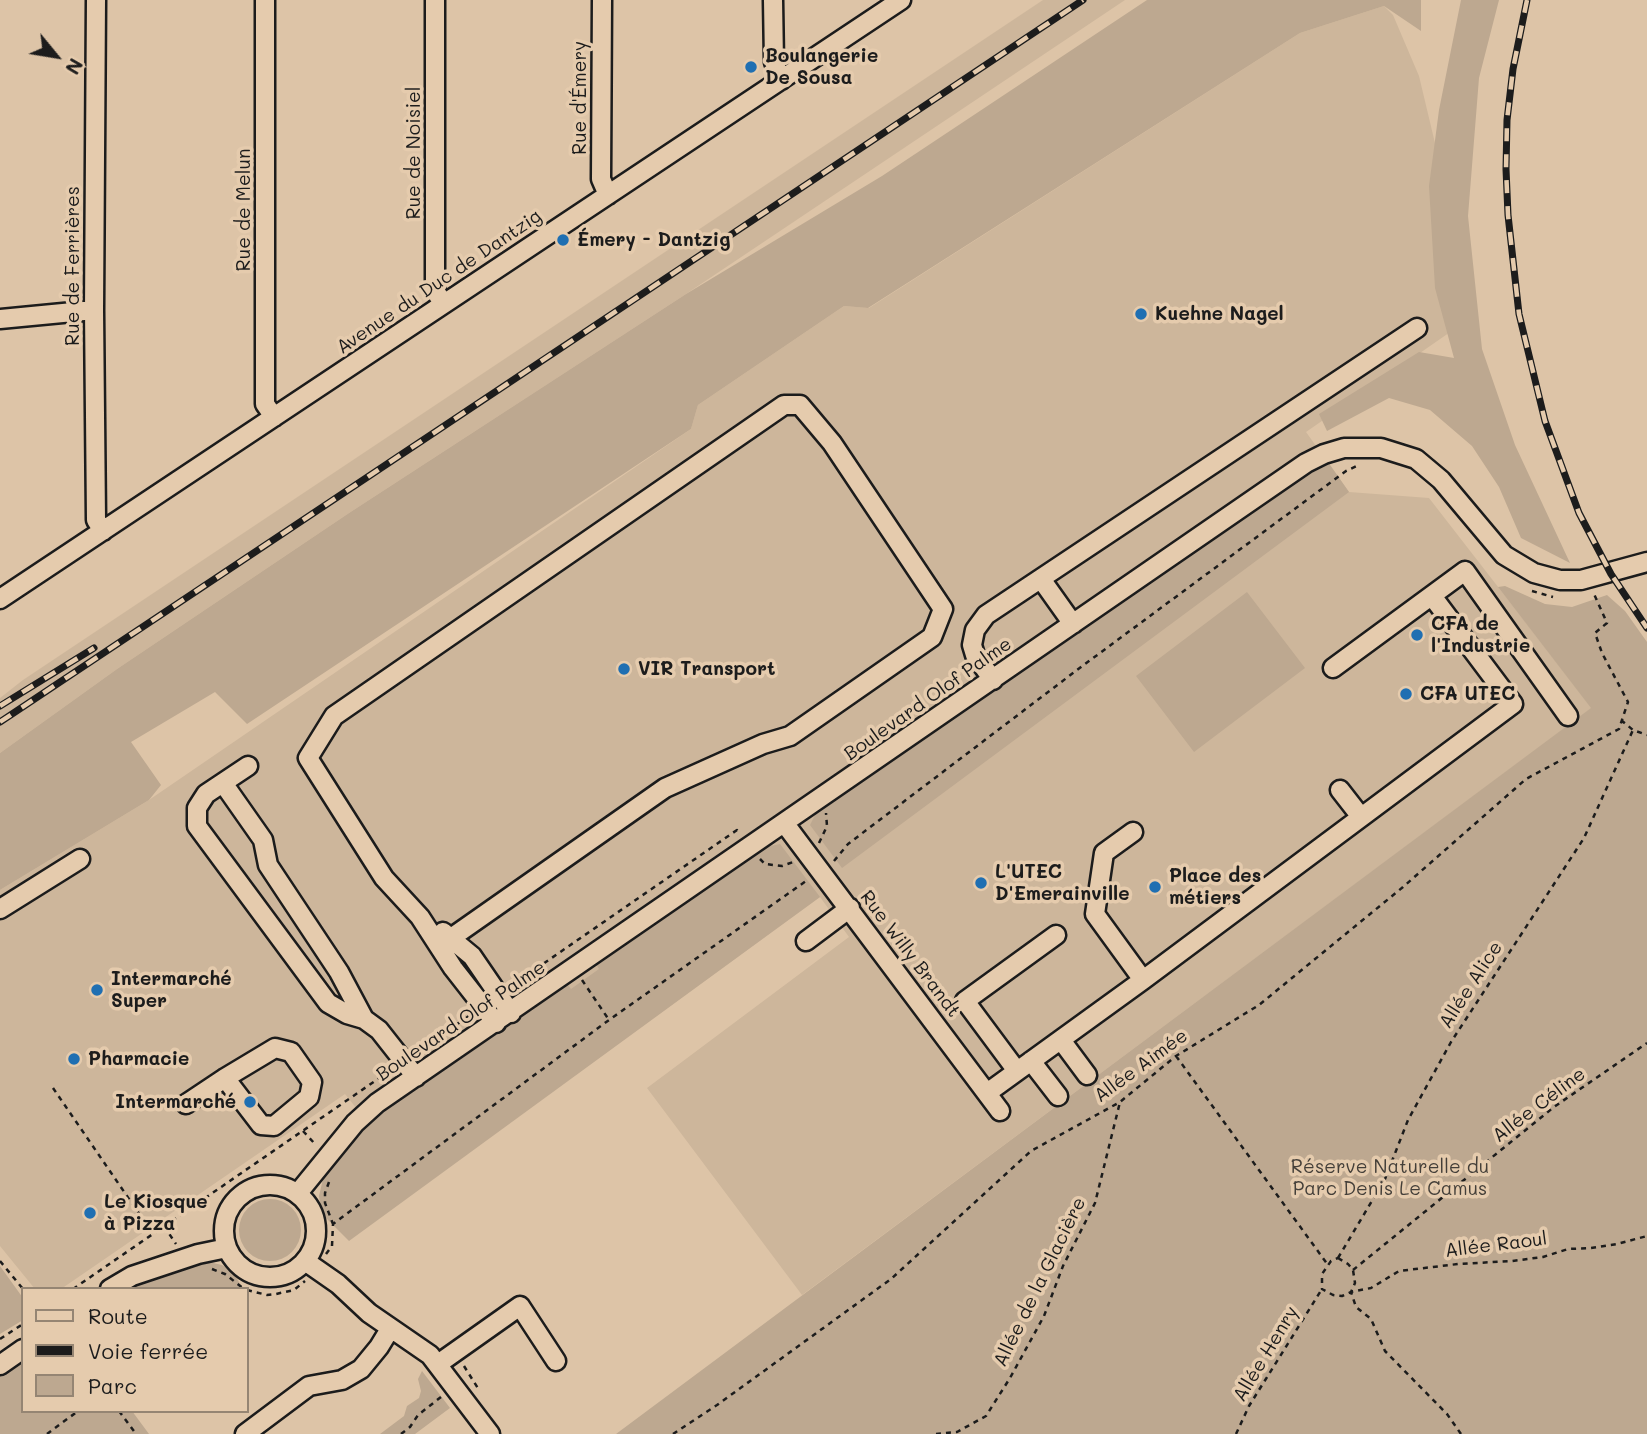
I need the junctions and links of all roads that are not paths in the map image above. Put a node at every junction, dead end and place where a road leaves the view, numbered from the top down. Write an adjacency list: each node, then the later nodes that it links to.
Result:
1 (96, 0): 10 (street, Rue de Ferrières)
2 (265, 0): 13 (street, Rue de Melun)
3 (435, 0): 9 (street, Rue de Noisiel)
4 (602, 0): 8 (street, Rue d'Émery)
5 (773, 0): 7 (street)
6 (901, 0): 7 (street, Avenue du Duc de Dantzig)
7 (781, 80): 8 (street, Avenue du Duc de Dantzig)
8 (608, 195): 9 (street, Avenue du Duc de Dantzig)
9 (443, 304): 13 (street, Avenue du Duc de Dantzig)
10 (94, 310): 11 (street); 14 (street, Rue de Ferrières)
11 (0, 319)
12 (1417, 328): 16 (street)
13 (274, 417): 14 (street, Avenue du Duc de Dantzig)
14 (103, 531): 18 (street, Avenue du Duc de Dantzig)
15 (1647, 562): 19 (street, Boulevard Olof Palme)
16 (1041, 579): 19 (street); 21 (street)
17 (1432, 596): 20 (street); 22 (street); 26 (street)
18 (0, 599)
19 (1073, 624): 21 (street, Boulevard Olof Palme)
20 (1333, 668)
21 (993, 680): 27 (street, Boulevard Olof Palme)
22 (1568, 716)
23 (248, 766): 24 (street)
24 (223, 783): 38 (street); 38 (street)
25 (1340, 790): 26 (street)
26 (1361, 817): 36 (street)
27 (785, 824): 30 (street, Rue Willy Brandt); 37 (street, Boulevard Olof Palme)
28 (1133, 832): 36 (street)
29 (80, 859): 31 (street)
30 (850, 908): 35 (street); 45 (street, Rue Willy Brandt)
31 (0, 909)
32 (420, 916): 34 (street); 34 (street); 39 (street)
33 (1056, 935): 41 (street)
34 (451, 938): 37 (street)
35 (806, 941)
36 (1143, 980): 40 (street)
37 (511, 1013): 39 (street, Boulevard Olof Palme)
38 (364, 1019): 43 (street)
39 (496, 1023): 43 (street, Boulevard Olof Palme)
40 (1060, 1040): 41 (street); 42 (street)
41 (1024, 1066): 45 (street); 46 (street)
42 (1087, 1075)
43 (416, 1077): 49 (street, Boulevard Olof Palme)
44 (225, 1078): 44 (street); 47 (street)
45 (987, 1093): 48 (street, Rue Willy Brandt)
46 (1058, 1096)
47 (186, 1104)
48 (1000, 1111)
49 (299, 1191): 50 (street); 51 (street)
50 (224, 1248): 51 (street); 52 (street)
51 (312, 1265): 53 (street)
52 (113, 1287)
53 (390, 1329): 57 (street); 58 (street)
54 (21, 1350): 56 (street)
55 (555, 1361): 57 (street)
56 (0, 1364)
57 (438, 1364): 59 (street)
58 (245, 1434)
59 (490, 1434)

